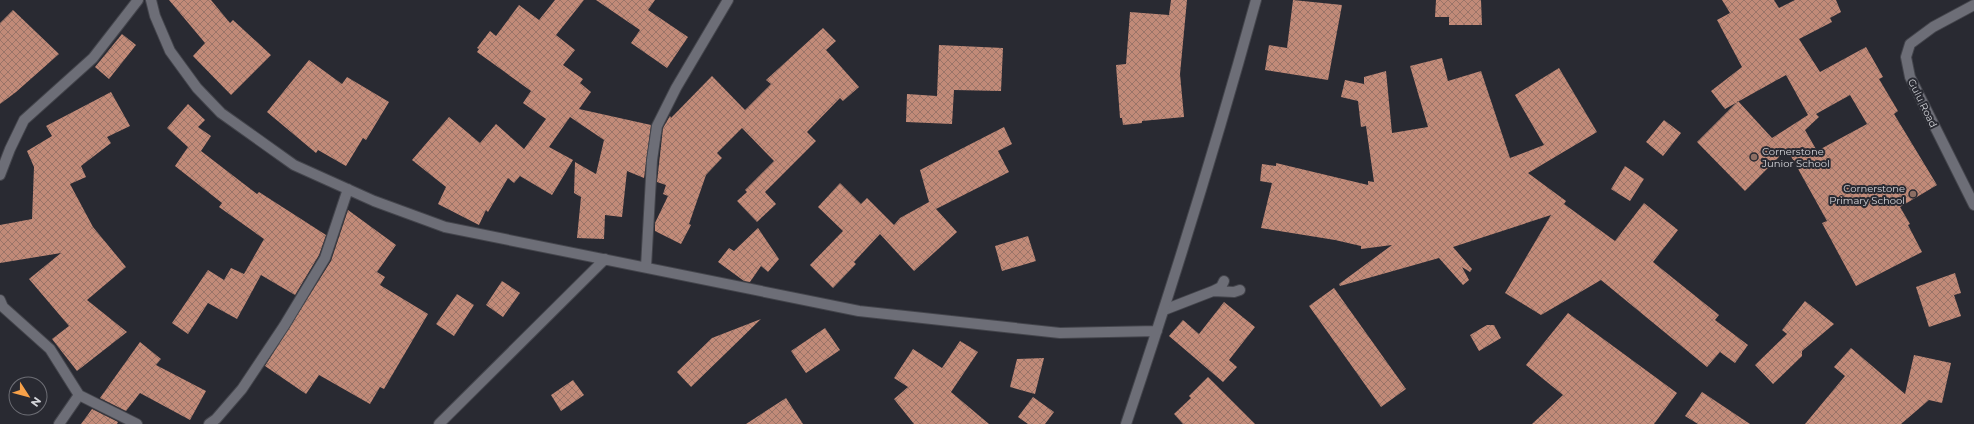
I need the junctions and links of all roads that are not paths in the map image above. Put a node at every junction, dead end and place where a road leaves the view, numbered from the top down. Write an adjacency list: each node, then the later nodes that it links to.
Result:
1 (138, 0): 6 (street)
2 (151, 0): 7 (street)
3 (728, 0): 10 (street)
4 (1256, 0): 15 (street)
5 (1974, 5): 8 (street, Gulu Road)
6 (0, 174)
7 (348, 189): 9 (street); 20 (street)
8 (1974, 205)
9 (605, 259): 10 (street); 21 (street)
10 (646, 267): 16 (street)
11 (1224, 281): 13 (street)
12 (1240, 290): 13 (street)
13 (1213, 291): 15 (street)
14 (0, 300): 17 (street)
15 (1164, 310): 16 (street)
16 (1157, 331): 22 (street)
17 (79, 395): 18 (street); 19 (street)
18 (59, 424)
19 (137, 424)
20 (209, 424)
21 (439, 424)
22 (1126, 424)

